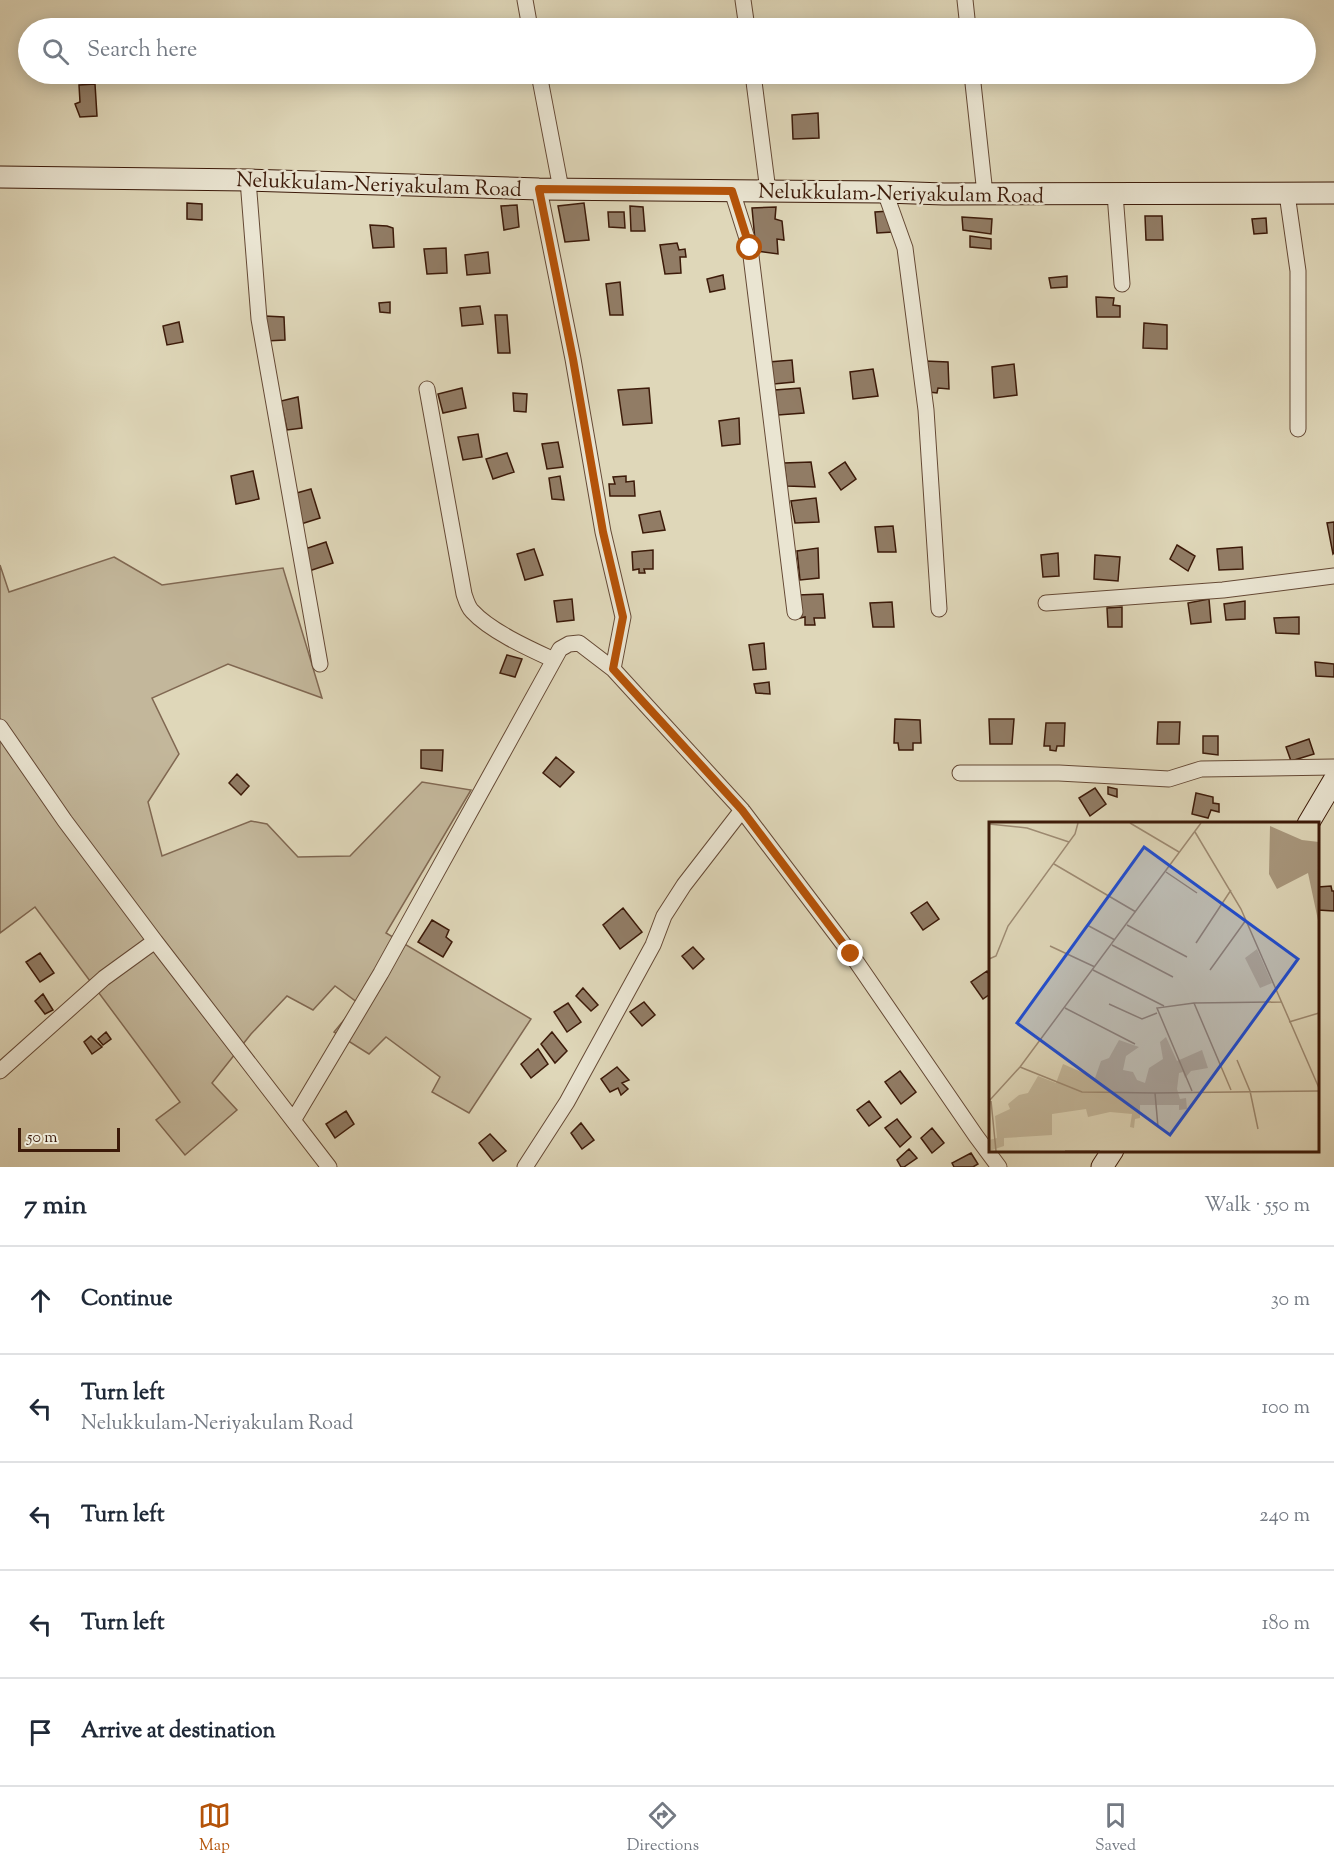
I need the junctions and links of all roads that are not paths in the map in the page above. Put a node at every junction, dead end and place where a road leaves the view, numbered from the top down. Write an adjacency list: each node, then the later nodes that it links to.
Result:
1 (525, 0): 4 (street)
2 (743, 0): 5 (street)
3 (965, 0): 6 (street)
4 (528, 18)
5 (746, 18)
6 (967, 18)
7 (540, 84): 13 (street)
8 (754, 84): 15 (street)
9 (973, 84): 18 (street)
10 (0, 177): 11 (main road, Nelukkulam-Neriyakulam Road)
11 (248, 180): 12 (main road, Nelukkulam-Neriyakulam Road); 29 (street)
12 (539, 189): 13 (main road, Nelukkulam-Neriyakulam Road); 30 (street)
13 (561, 189): 14 (main road, Nelukkulam-Neriyakulam Road)
14 (732, 191): 15 (main road, Nelukkulam-Neriyakulam Road); 27 (street)
15 (768, 191): 16 (main road, Nelukkulam-Neriyakulam Road)
16 (885, 192): 18 (main road, Nelukkulam-Neriyakulam Road); 26 (street)
17 (1334, 193): 20 (main road, Nelukkulam-Neriyakulam Road)
18 (985, 194): 19 (main road, Nelukkulam-Neriyakulam Road)
19 (1115, 194): 20 (main road, Nelukkulam-Neriyakulam Road); 21 (street)
20 (1287, 194): 23 (street)
21 (1122, 284)
22 (427, 389): 28 (street)
23 (1298, 429)
24 (1334, 576): 25 (street)
25 (1046, 603)
26 (939, 609)
27 (795, 612)
28 (554, 660): 30 (street); 39 (street)
29 (320, 664)
30 (613, 669): 35 (street)
31 (0, 727): 37 (street)
32 (1334, 767): 33 (street)
33 (960, 773)
34 (1334, 780): 36 (main road)
35 (742, 810): 42 (street); 43 (street)
36 (1309, 822)
37 (155, 940): 38 (street); 39 (street)
38 (0, 1071)
39 (294, 1119): 41 (street)
40 (1112, 1152): 44 (main road)
41 (330, 1167)
42 (525, 1167)
43 (999, 1167)
44 (1102, 1167)

